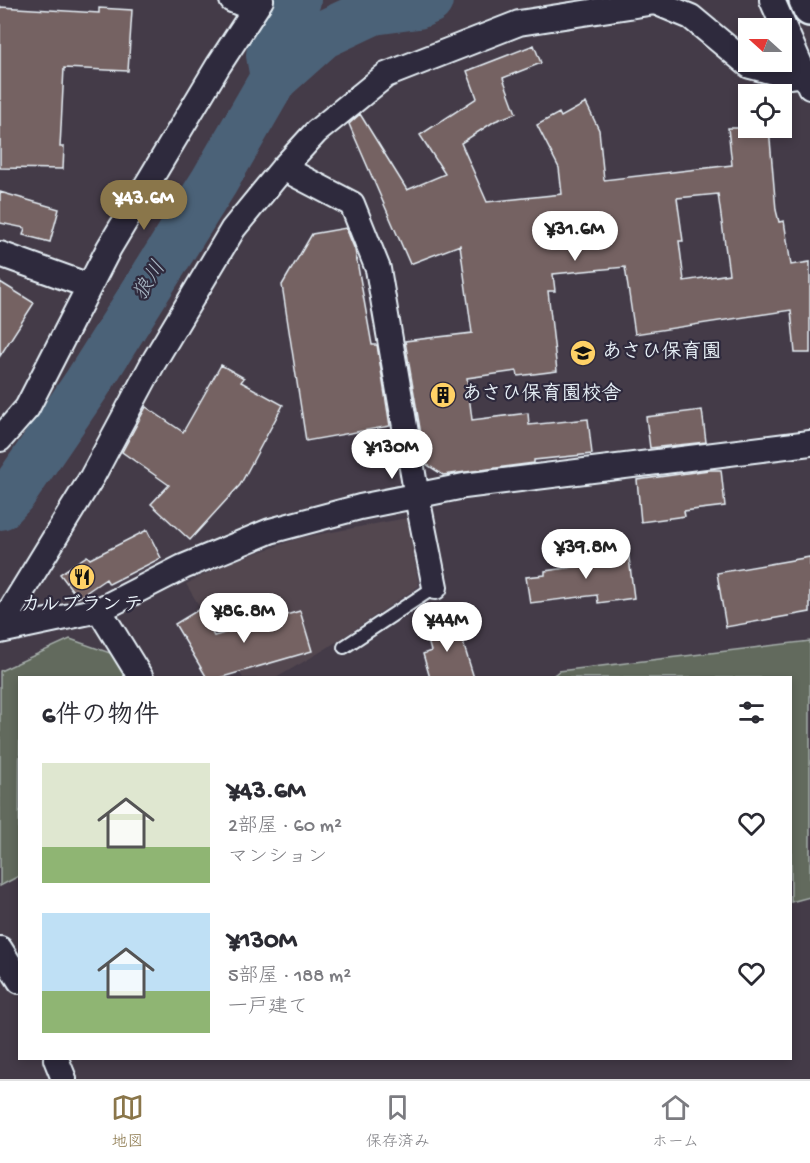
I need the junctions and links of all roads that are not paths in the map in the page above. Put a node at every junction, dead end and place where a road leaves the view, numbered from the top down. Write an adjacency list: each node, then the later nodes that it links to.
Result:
1 (772, 0): 5 (street)
2 (806, 0): 4 (highway)
3 (249, 3): 8 (street)
4 (810, 9)
5 (807, 80): 6 (street)
6 (283, 168): 11 (street); 14 (street)
7 (0, 254): 8 (street)
8 (89, 286): 9 (street)
9 (1, 437)
10 (810, 443): 11 (street)
11 (417, 497): 12 (street); 13 (street)
12 (435, 586): 15 (lane)
13 (99, 610): 14 (street); 16 (street)
14 (0, 629)
15 (344, 647)
16 (140, 676)
17 (0, 949): 18 (street)
18 (18, 978)
19 (56, 1060): 20 (street)
20 (64, 1079)

